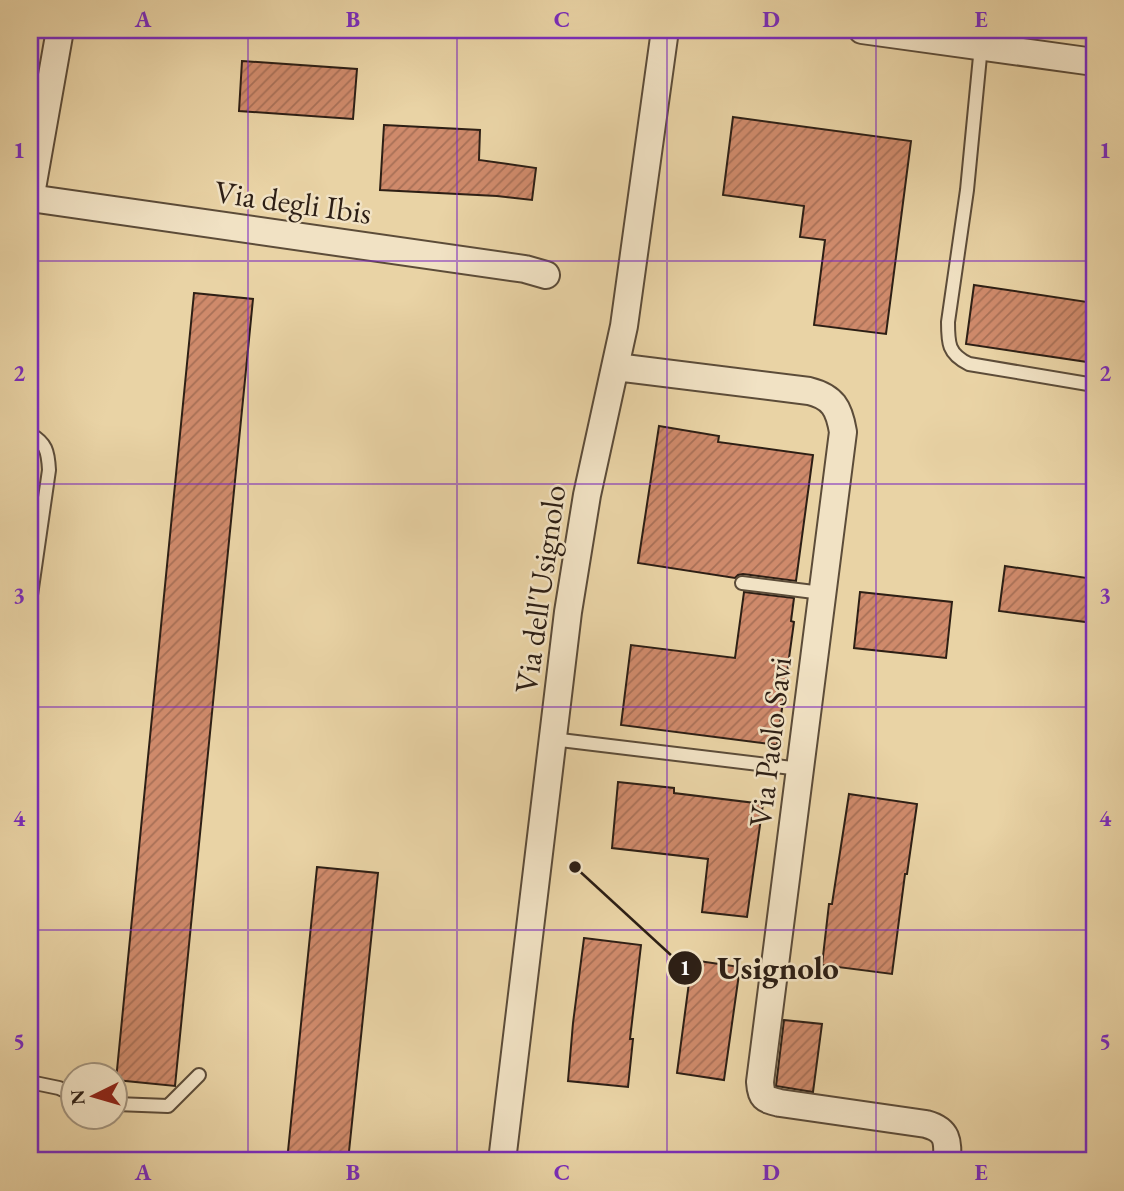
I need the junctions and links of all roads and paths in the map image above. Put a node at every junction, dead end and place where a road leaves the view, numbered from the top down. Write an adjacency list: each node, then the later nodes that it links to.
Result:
1 (60, 30): 6 (street)
2 (665, 30): 8 (street, Via dell'Usignolo)
3 (862, 30): 4 (street)
4 (981, 46): 5 (street); 9 (lane)
5 (1094, 62)
6 (30, 199): 7 (street, Via degli Ibis)
7 (546, 275)
8 (616, 368): 12 (street, Via Paolo Savi); 14 (street, Via dell'Usignolo)
9 (1094, 385)
10 (30, 434): 13 (lane)
11 (742, 583): 12 (lane)
12 (822, 593): 15 (street, Via Paolo Savi)
13 (30, 602)
14 (552, 739): 15 (lane); 20 (street, Via dell'Usignolo)
15 (801, 769): 21 (street, Via Paolo Savi)
16 (199, 1075): 19 (lane)
17 (30, 1082): 18 (lane)
18 (60, 1089)
19 (130, 1105)
20 (502, 1161)
21 (947, 1161)

